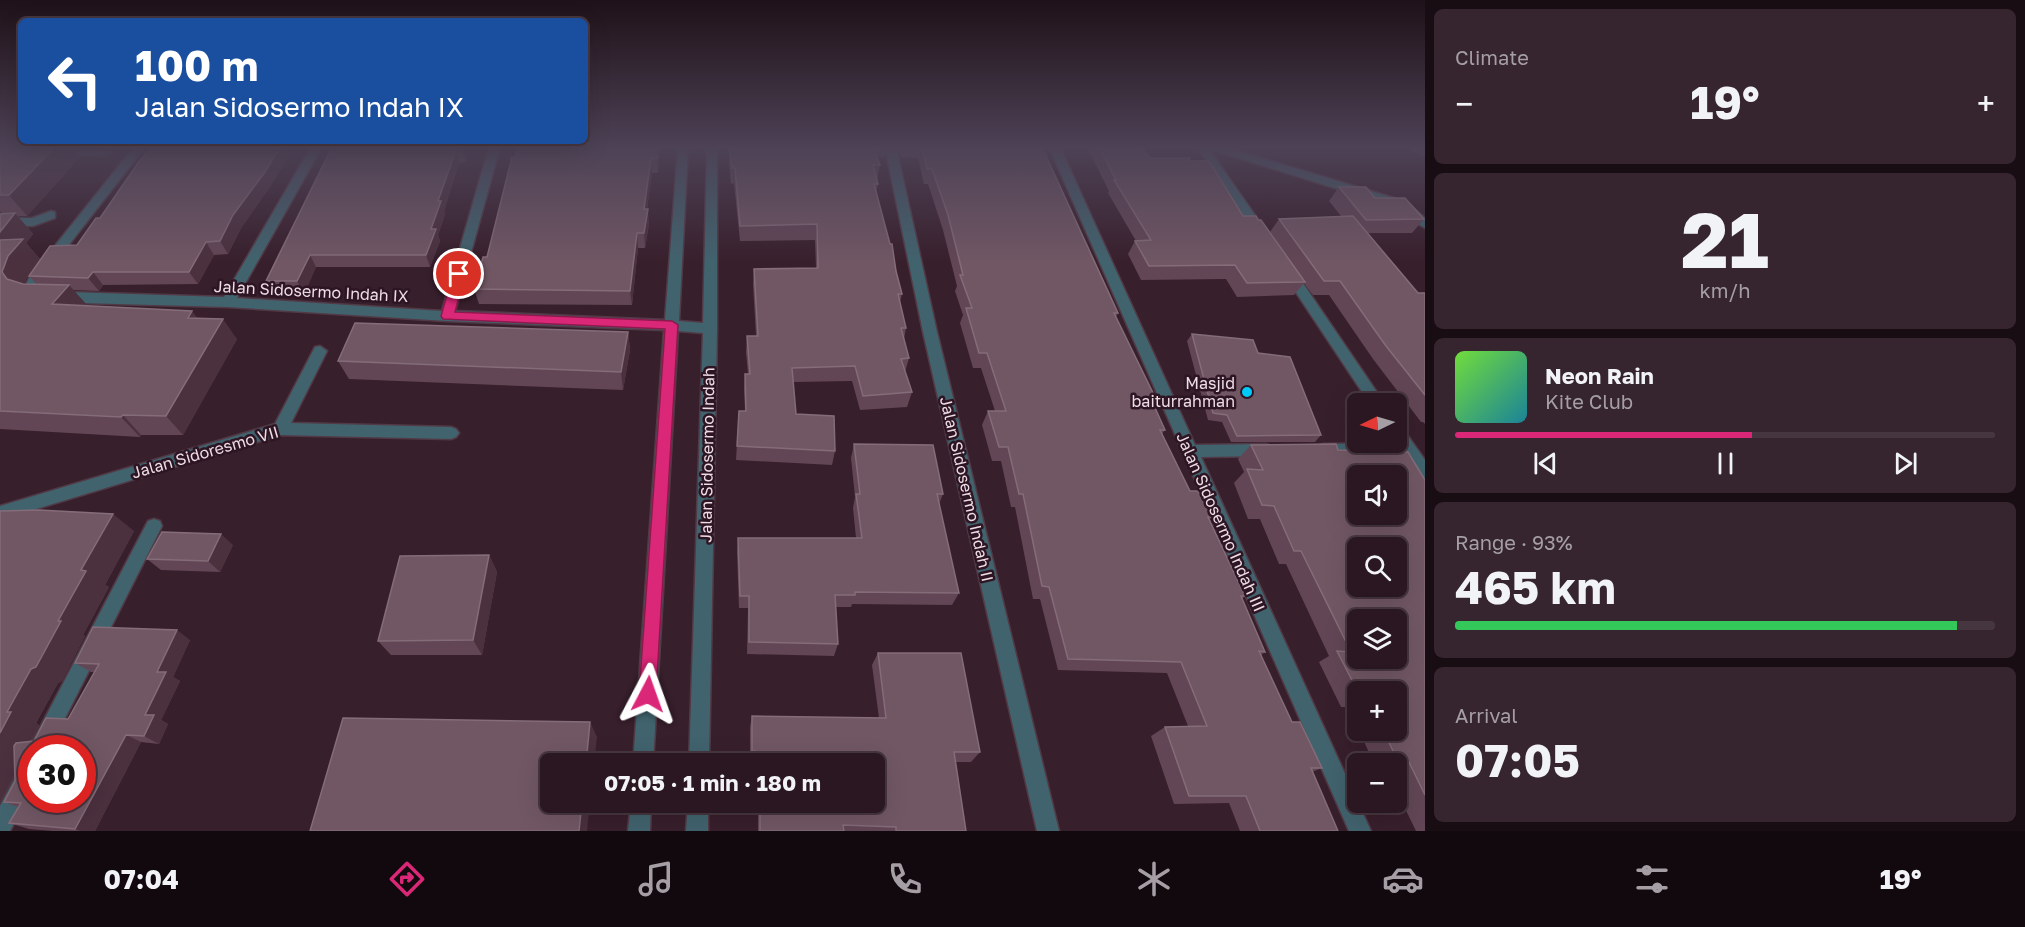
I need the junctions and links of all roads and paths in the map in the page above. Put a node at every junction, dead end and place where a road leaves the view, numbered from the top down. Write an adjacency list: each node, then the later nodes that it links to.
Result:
1 (109, 186): 15 (street, Jalan Sidosermo Indah IX)
2 (295, 186): 15 (street)
3 (484, 186): 16 (street)
4 (680, 186): 17 (street)
5 (712, 186): 18 (street, Jalan Sidosermo Indah)
6 (898, 186): 40 (street, Jalan Sidosermo Indah II)
7 (1071, 186): 27 (street, Jalan Sidosermo Indah III)
8 (1229, 186): 13 (street)
9 (1340, 186): 12 (street)
10 (51, 215): 11 (street)
11 (0, 222)
12 (1425, 224)
13 (1270, 246)
14 (1284, 266): 20 (street)
15 (228, 302): 16 (street, Jalan Sidosermo Indah IX)
16 (447, 316): 17 (street, Jalan Sidosermo Indah IX)
17 (672, 325): 18 (street, Jalan Sidosermo Indah IX); 32 (street)
18 (710, 328): 33 (street, Jalan Sidosermo Indah)
19 (320, 351): 21 (street)
20 (1371, 393)
21 (280, 429): 22 (street, Jalan Sidoresmo VII); 29 (street, Jalan Sidoresmo VII)
22 (451, 433)
23 (1407, 445): 24 (street)
24 (1410, 449): 26 (street); 28 (street)
25 (1282, 450): 27 (street)
26 (1305, 450)
27 (1190, 451): 41 (street, Jalan Sidosermo Indah III)
28 (1425, 473)
29 (0, 513)
30 (154, 526): 31 (street)
31 (47, 735)
32 (644, 753)
33 (699, 753)
34 (18, 792): 37 (street)
35 (640, 813): 38 (street)
36 (698, 813): 39 (street)
37 (2, 821)
38 (639, 831)
39 (697, 831)
40 (1048, 831)
41 (1360, 831)

